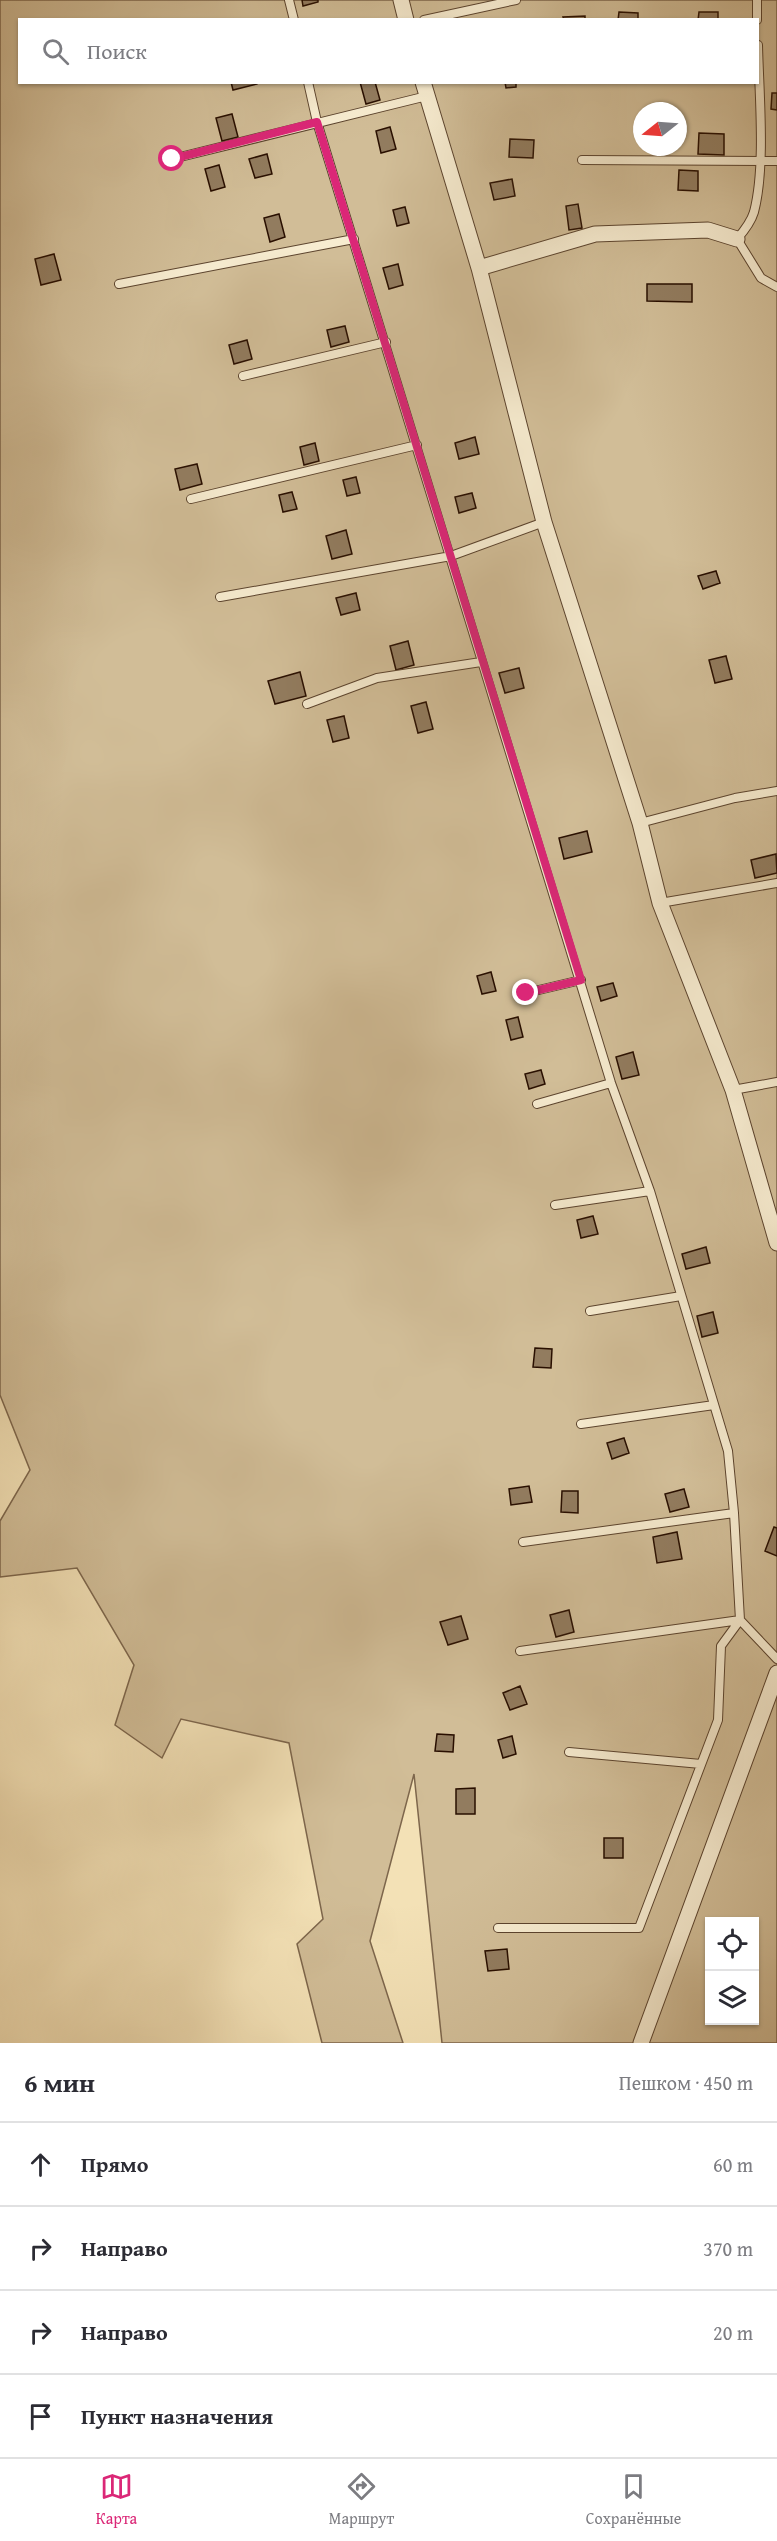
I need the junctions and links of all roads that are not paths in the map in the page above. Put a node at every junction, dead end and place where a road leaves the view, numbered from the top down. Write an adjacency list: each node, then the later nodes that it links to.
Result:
1 (289, 0): 5 (lane)
2 (401, 0): 6 (street)
3 (516, 0): 7 (lane)
4 (757, 0): 8 (lane)
5 (294, 18)
6 (406, 18)
7 (433, 18)
8 (757, 18)
9 (308, 84): 12 (lane)
10 (759, 84): 15 (lane)
11 (425, 89): 12 (lane); 19 (street)
12 (317, 122): 13 (lane); 17 (lane)
13 (172, 159)
14 (582, 160): 15 (lane)
15 (760, 160): 16 (lane); 18 (lane)
16 (777, 161)
17 (354, 238): 20 (lane); 22 (lane)
18 (737, 239): 19 (street); 21 (lane)
19 (479, 268): 26 (street)
20 (119, 284)
21 (777, 287)
22 (386, 342): 23 (lane); 24 (lane)
23 (243, 376)
24 (417, 445): 25 (lane); 27 (lane)
25 (191, 499)
26 (544, 522): 27 (lane); 32 (street)
27 (451, 556): 28 (lane); 29 (lane)
28 (220, 597)
29 (482, 662): 30 (lane); 35 (lane)
30 (307, 704)
31 (777, 791): 32 (lane)
32 (640, 823): 34 (street)
33 (777, 883): 34 (lane)
34 (660, 903): 39 (street)
35 (581, 980): 36 (lane); 38 (lane)
36 (526, 993)
37 (777, 1082): 39 (lane)
38 (611, 1083): 40 (lane); 41 (lane)
39 (733, 1090): 43 (street)
40 (537, 1104)
41 (650, 1191): 42 (lane); 44 (lane)
42 (555, 1205)
43 (777, 1243)
44 (681, 1296): 45 (lane); 46 (lane)
45 (590, 1311)
46 (714, 1405): 47 (lane); 48 (lane)
47 (581, 1424)
48 (735, 1513): 49 (lane); 50 (lane)
49 (523, 1542)
50 (740, 1620): 51 (lane); 52 (lane); 55 (lane)
51 (520, 1651)
52 (777, 1659)
53 (777, 1673): 57 (street)
54 (569, 1752): 55 (lane)
55 (701, 1764): 56 (lane)
56 (498, 1928)
57 (641, 2043)

